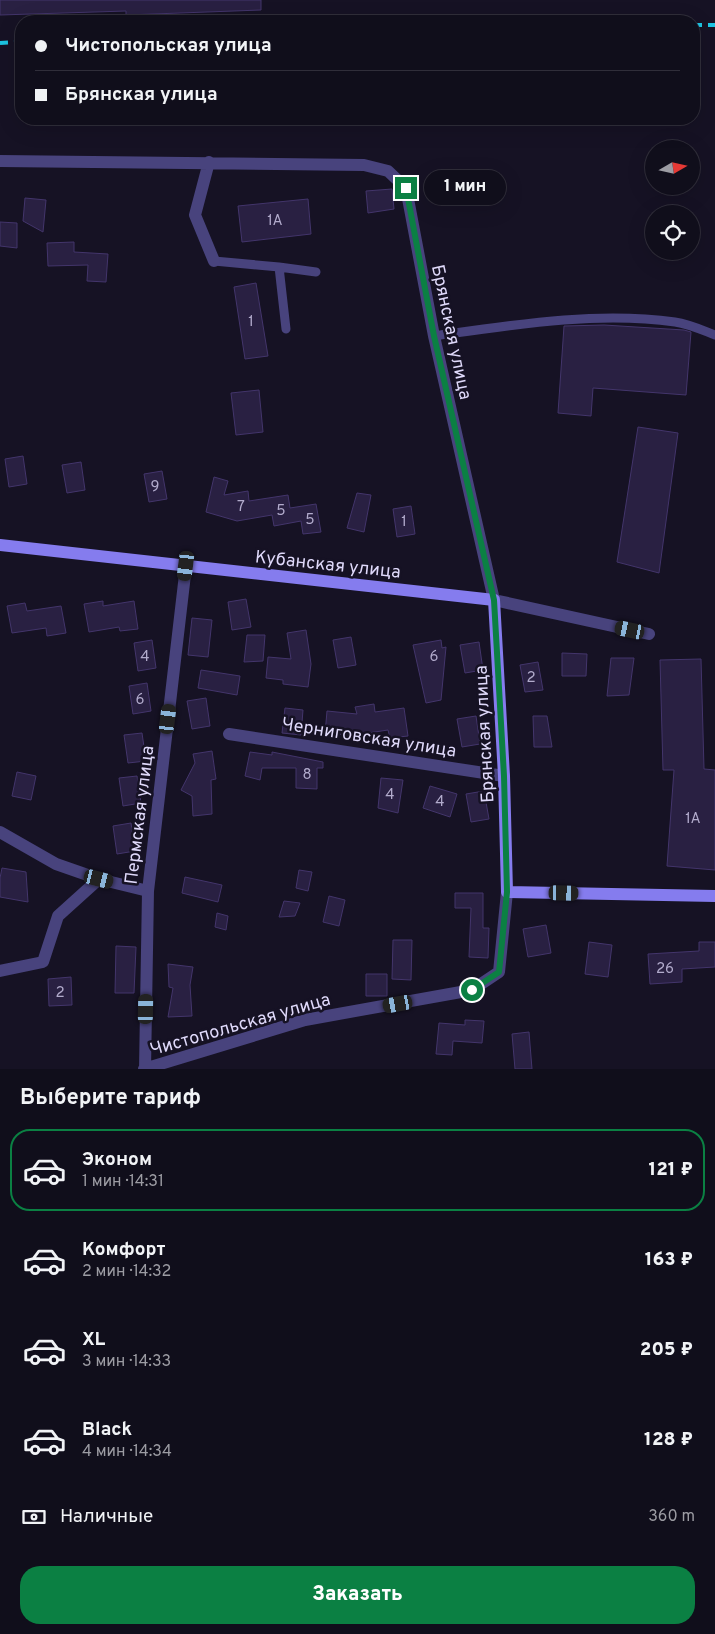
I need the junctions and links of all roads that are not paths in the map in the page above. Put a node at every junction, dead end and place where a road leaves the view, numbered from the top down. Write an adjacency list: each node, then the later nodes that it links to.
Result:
1 (0, 161): 2 (street, Брянская улица)
2 (209, 162): 3 (street); 8 (street, Брянская улица)
3 (214, 261): 4 (lane)
4 (279, 268): 5 (lane); 6 (lane)
5 (316, 272)
6 (286, 329)
7 (715, 335): 8 (lane)
8 (434, 336): 11 (street, Брянская улица)
9 (0, 545): 10 (street, Кубанская улица)
10 (186, 566): 11 (street, Кубанская улица); 17 (street, Пермская улица)
11 (494, 600): 12 (street, Кубанская улица); 14 (street, Брянская улица)
12 (649, 634)
13 (229, 734): 14 (street, Черниговская улица)
14 (504, 776): 18 (street, Брянская улица)
15 (0, 832): 16 (street)
16 (99, 879): 17 (street); 20 (street)
17 (148, 891): 21 (street, Пермская улица)
18 (507, 892): 19 (street); 21 (street, Чистопольская улица)
19 (715, 896)
20 (0, 971)
21 (145, 1069)

